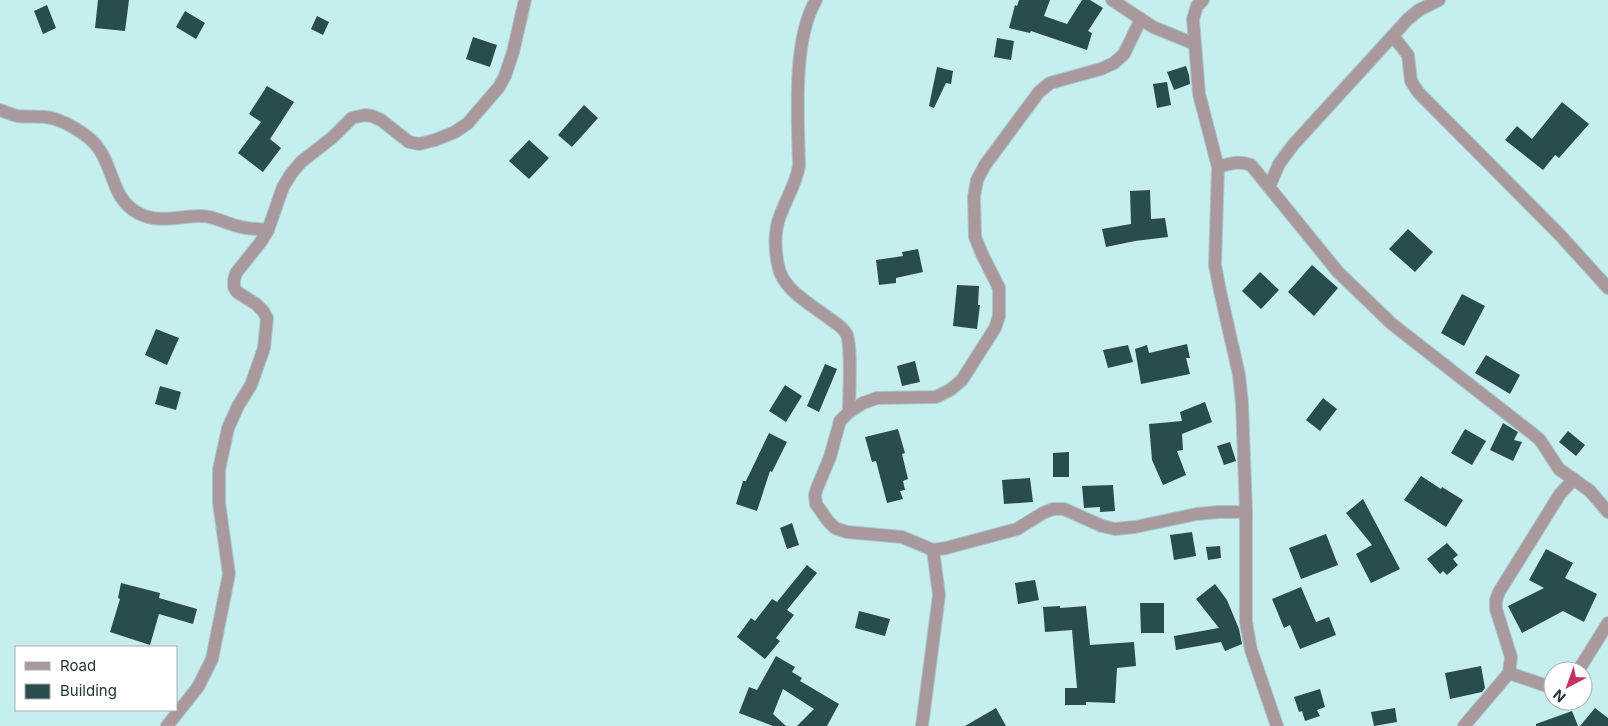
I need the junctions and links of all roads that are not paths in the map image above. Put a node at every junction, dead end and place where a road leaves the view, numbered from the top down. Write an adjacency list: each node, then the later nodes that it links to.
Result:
1 (525, 0): 14 (street)
2 (816, 0): 16 (street)
3 (1112, 0): 8 (street)
4 (1190, 0): 7 (street)
5 (1203, 0): 7 (street)
6 (1439, 0): 9 (street)
7 (1194, 13): 10 (street)
8 (1141, 19): 10 (street); 16 (street)
9 (1393, 36): 13 (street); 15 (street)
10 (1195, 44): 12 (street)
11 (0, 110): 14 (street)
12 (1218, 167): 13 (street); 18 (street)
13 (1269, 187): 17 (street)
14 (268, 230): 25 (street)
15 (1608, 288)
16 (848, 412): 20 (street)
17 (1574, 479): 19 (street); 23 (street)
18 (1246, 512): 20 (street); 27 (street)
19 (1608, 512)
20 (933, 550): 26 (street)
21 (1608, 623): 22 (street)
22 (1584, 661)
23 (1509, 673): 24 (street); 28 (street)
24 (1543, 685)
25 (167, 726)
26 (922, 726)
27 (1277, 726)
28 (1464, 726)

